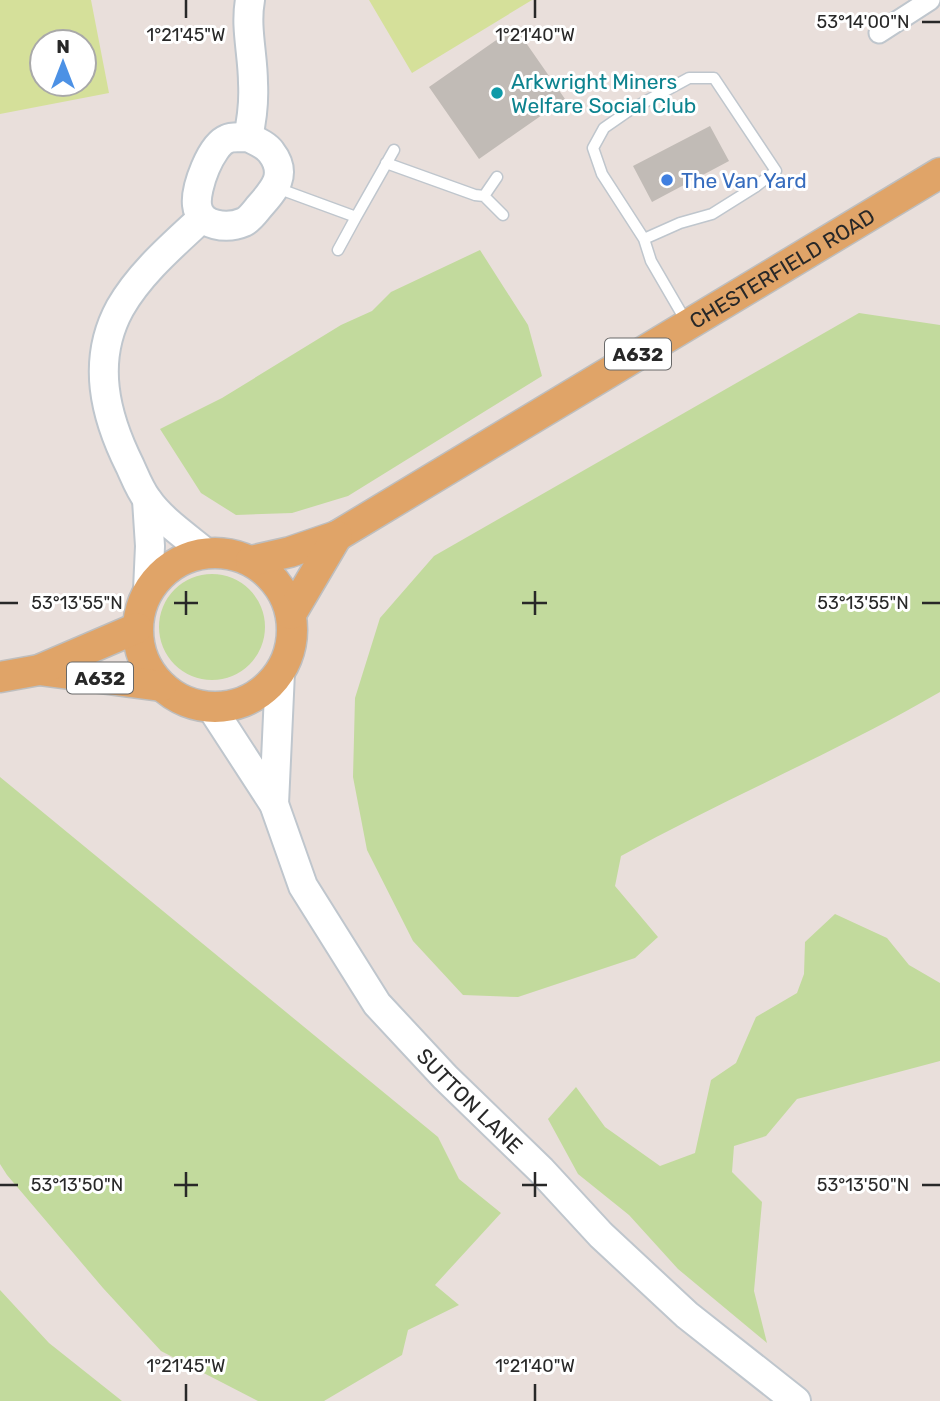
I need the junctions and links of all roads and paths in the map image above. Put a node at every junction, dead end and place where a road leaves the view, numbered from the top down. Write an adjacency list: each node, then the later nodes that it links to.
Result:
1 (250, 0): 4 (street)
2 (930, 0): 3 (street)
3 (879, 33)
4 (248, 137): 9 (street); 13 (street)
5 (394, 150): 6 (lane)
6 (386, 163): 10 (lane); 12 (lane)
7 (940, 173): 16 (main road, CHESTERFIELD ROAD / A632)
8 (497, 177): 10 (lane)
9 (276, 188): 12 (lane); 13 (street)
10 (484, 197): 11 (lane)
11 (503, 215)
12 (356, 217): 15 (lane)
13 (202, 218): 17 (street)
14 (644, 239): 14 (lane); 16 (lane)
15 (338, 250)
16 (688, 324): 18 (main road, CHESTERFIELD ROAD / A632)
17 (147, 500): 19 (street); 21 (street)
18 (337, 536): 20 (main road, CHESTERFIELD ROAD / A632); 22 (main road, CHESTERFIELD ROAD / A632)
19 (206, 553): 20 (main road); 21 (main road)
20 (251, 561): 22 (main road)
21 (148, 590): 23 (main road)
22 (291, 614): 25 (main road)
23 (137, 628): 24 (main road, A632); 27 (main road)
24 (39, 670): 26 (main road, A632); 27 (main road, A632)
25 (280, 672): 28 (main road); 29 (street, SUTTON LANE)
26 (0, 677)
27 (161, 686): 28 (main road)
28 (211, 707): 29 (street, SUTTON LANE)
29 (274, 804): 30 (street, SUTTON LANE)
30 (796, 1401)

